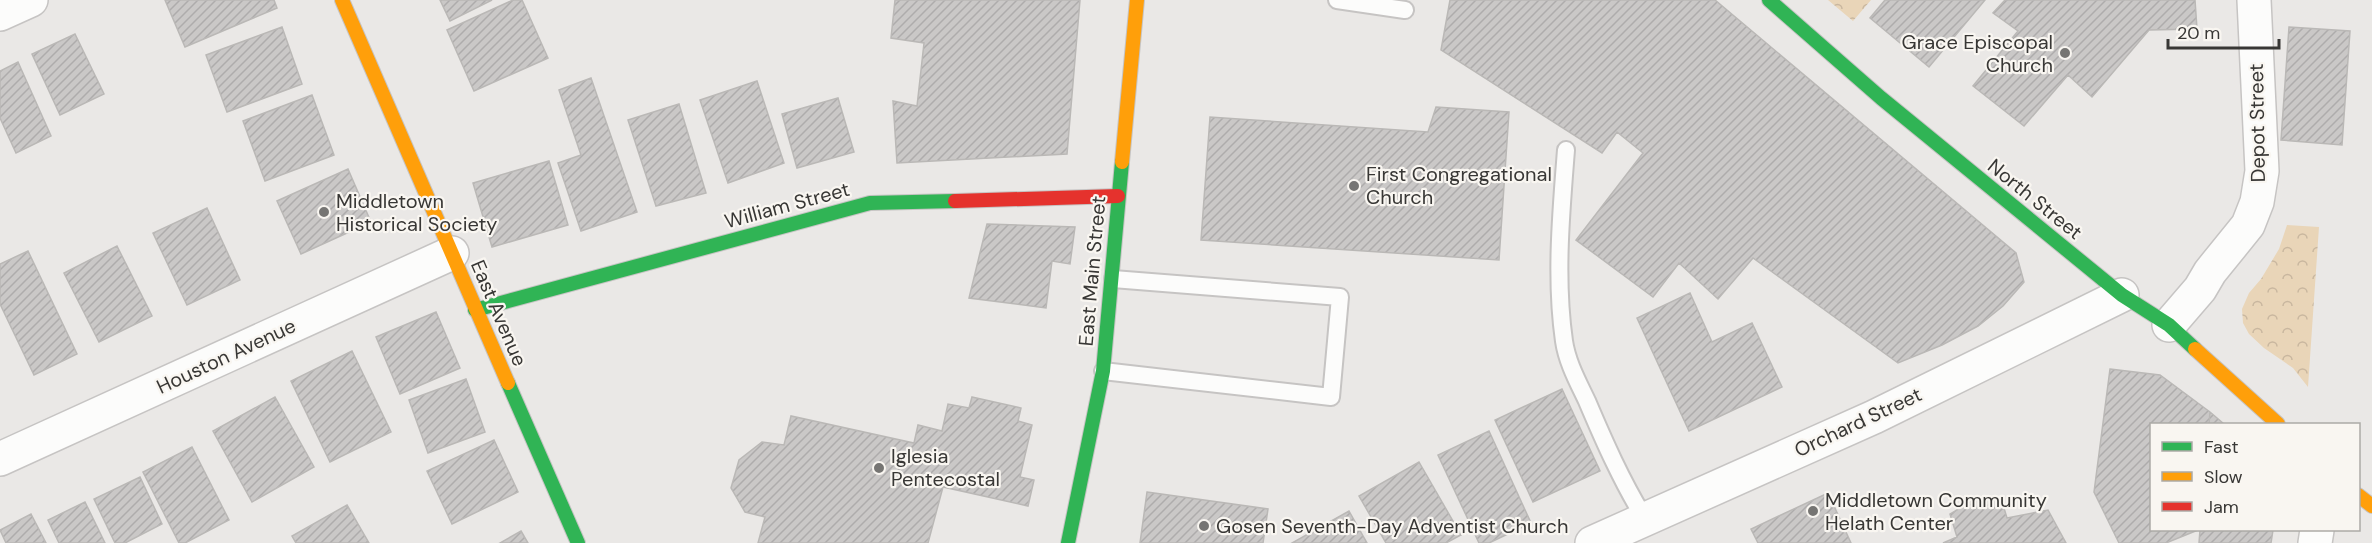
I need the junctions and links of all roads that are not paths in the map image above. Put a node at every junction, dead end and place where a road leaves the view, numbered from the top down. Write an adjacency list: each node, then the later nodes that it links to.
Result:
1 (31, 0): 8 (street)
2 (342, 0): 11 (street, East Avenue)
3 (1137, 0): 10 (street, East Main Street)
4 (1337, 0): 7 (lane)
5 (1769, 0): 13 (street, North Street)
6 (2254, 0): 15 (street, Depot Street)
7 (1405, 10)
8 (0, 14)
9 (1566, 150): 22 (lane)
10 (1118, 196): 12 (street, East Main Street); 14 (street, William Street)
11 (452, 253): 14 (street, East Avenue); 18 (street, Houston Avenue)
12 (1113, 279): 16 (street, East Main Street); 16 (lane)
13 (2122, 295): 15 (street, North Street); 22 (street, Orchard Street)
14 (475, 309): 23 (street, East Avenue)
15 (2169, 325): 17 (street, North Street)
16 (1103, 371): 24 (street, East Main Street)
17 (2277, 423)
18 (0, 459)
19 (2372, 493): 21 (street)
20 (2360, 497): 21 (street)
21 (2372, 506)
22 (1645, 519): 25 (street, Orchard Street)
23 (578, 543)
24 (1068, 543)
25 (1592, 543)

